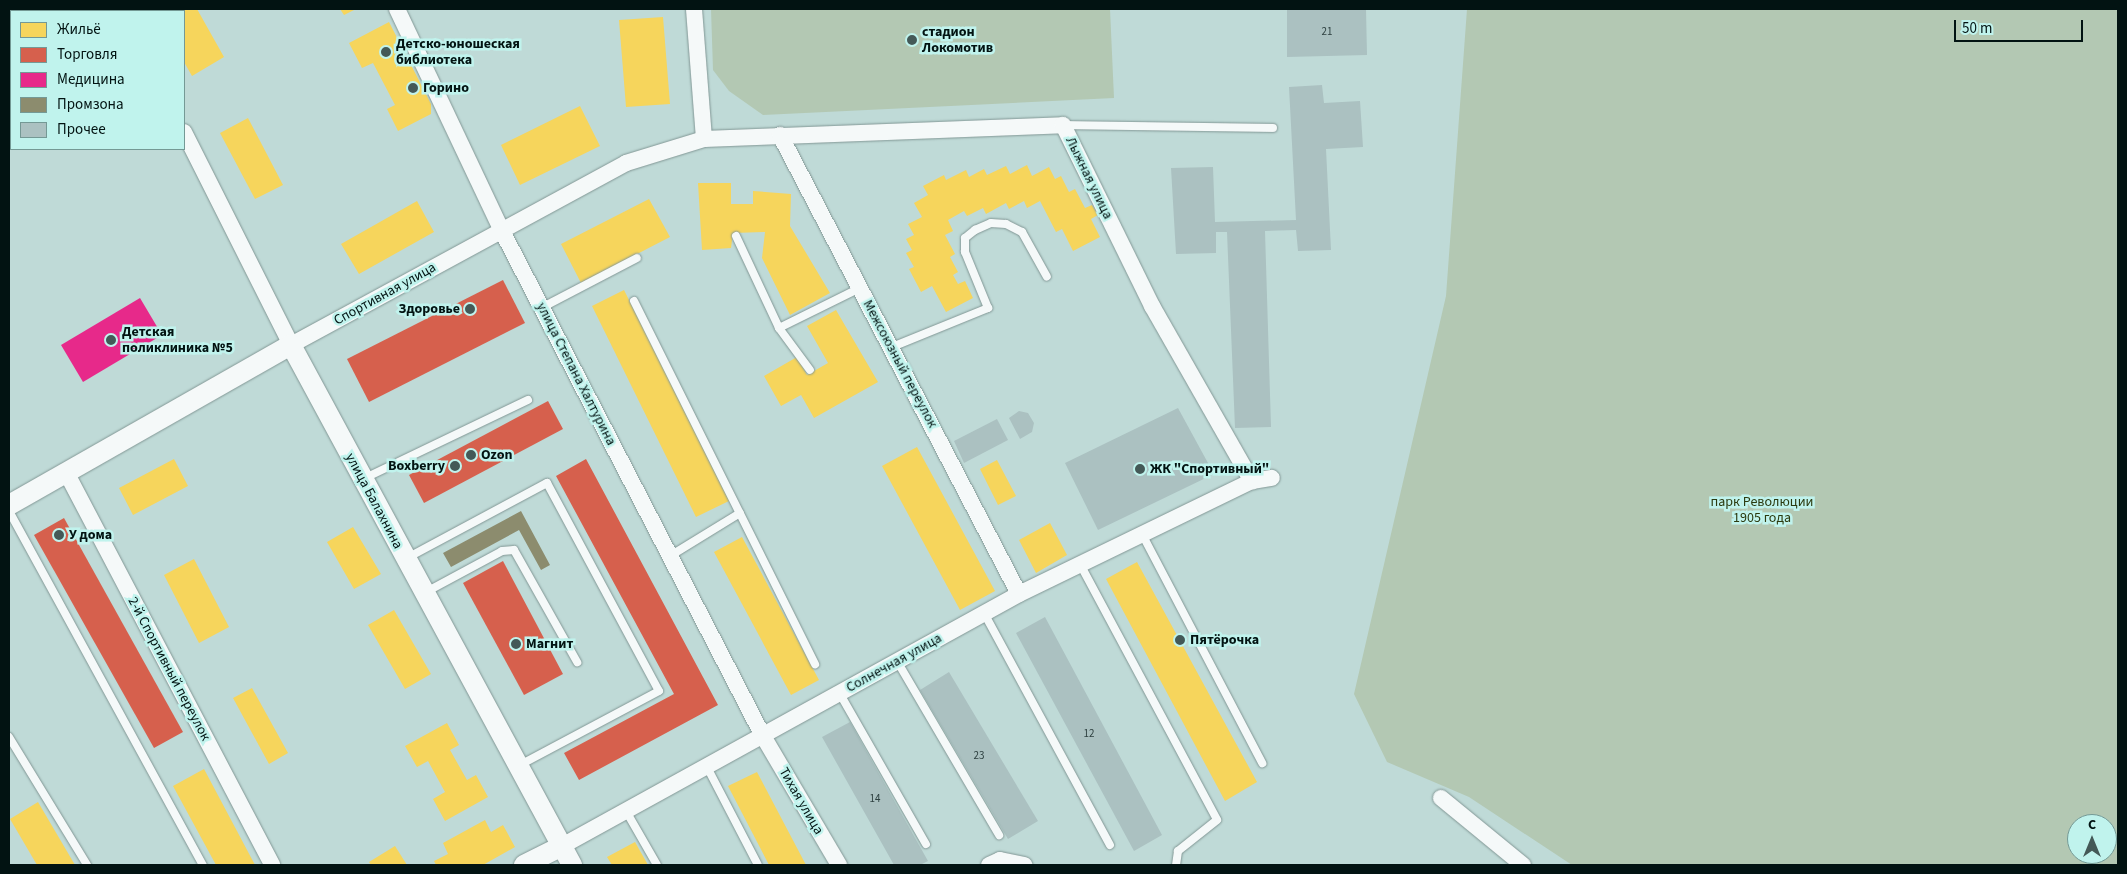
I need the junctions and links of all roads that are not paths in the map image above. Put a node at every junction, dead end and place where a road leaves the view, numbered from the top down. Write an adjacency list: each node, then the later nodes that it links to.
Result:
1 (397, 9): 8 (street, улица Степана Халтурина)
2 (694, 9): 7 (street)
3 (1063, 125): 4 (lane); 6 (street, Лыжная улица); 23 (street, Лыжная улица)
4 (1273, 128)
5 (185, 134): 16 (street, улица Балахнина)
6 (780, 135): 7 (street, Спортивная улица); 12 (street, Межсоюзный переулок)
7 (704, 139): 8 (street, Спортивная улица)
8 (502, 231): 14 (street, улица Степана Халтурина); 16 (street, Спортивная улица)
9 (736, 236): 15 (lane)
10 (636, 258): 14 (lane)
11 (1047, 277): 17 (lane)
12 (860, 288): 15 (lane); 17 (street, Межсоюзный переулок)
13 (634, 301): 26 (lane)
14 (541, 308): 28 (street, улица Степана Халтурина)
15 (779, 328): 18 (lane)
16 (291, 345): 20 (street, Спортивная улица); 22 (street, улица Балахнина)
17 (892, 347): 32 (street, Межсоюзный переулок)
18 (810, 370)
19 (528, 400): 22 (lane)
20 (66, 472): 24 (street, Спортивная улица); 51 (street, 2-й Спортивный переулок)
21 (1272, 478): 23 (street, Солнечная улица)
22 (363, 480): 29 (street, улица Балахнина)
23 (1252, 481): 27 (street, Солнечная улица)
24 (9, 505)
25 (9, 511): 50 (lane)
26 (740, 513): 28 (lane); 36 (lane)
27 (1142, 534): 30 (street, Солнечная улица); 40 (lane)
28 (670, 556): 38 (street, улица Степана Халтурина)
29 (406, 559): 31 (street, улица Балахнина); 41 (lane)
30 (1080, 564): 32 (street, Солнечная улица); 59 (lane)
31 (424, 593): 35 (lane); 41 (street, улица Балахнина)
32 (1019, 594): 33 (street, Солнечная улица)
33 (984, 613): 34 (street, Солнечная улица); 48 (lane)
34 (898, 661): 37 (street, Солнечная улица); 45 (lane)
35 (577, 662)
36 (815, 664)
37 (840, 694): 38 (street, Солнечная улица); 46 (lane)
38 (763, 736): 42 (street, Солнечная улица); 56 (street, Тихая улица)
39 (9, 737): 49 (lane)
40 (1262, 763)
41 (518, 766): 47 (street, улица Балахнина)
42 (707, 767): 44 (street, Солнечная улица); 55 (lane)
43 (1441, 798): 60 (street)
44 (626, 811): 47 (street, Солнечная улица); 54 (lane)
45 (999, 835)
46 (926, 844)
47 (562, 846): 52 (street, Солнечная улица); 53 (street, улица Балахнина)
48 (1110, 846)
49 (87, 865)
50 (203, 865)
51 (272, 865)
52 (524, 865)
53 (572, 865)
54 (657, 865)
55 (758, 865)
56 (839, 865)
57 (989, 865): 58 (street)
58 (1024, 865)
59 (1176, 865)
60 (1523, 865)

